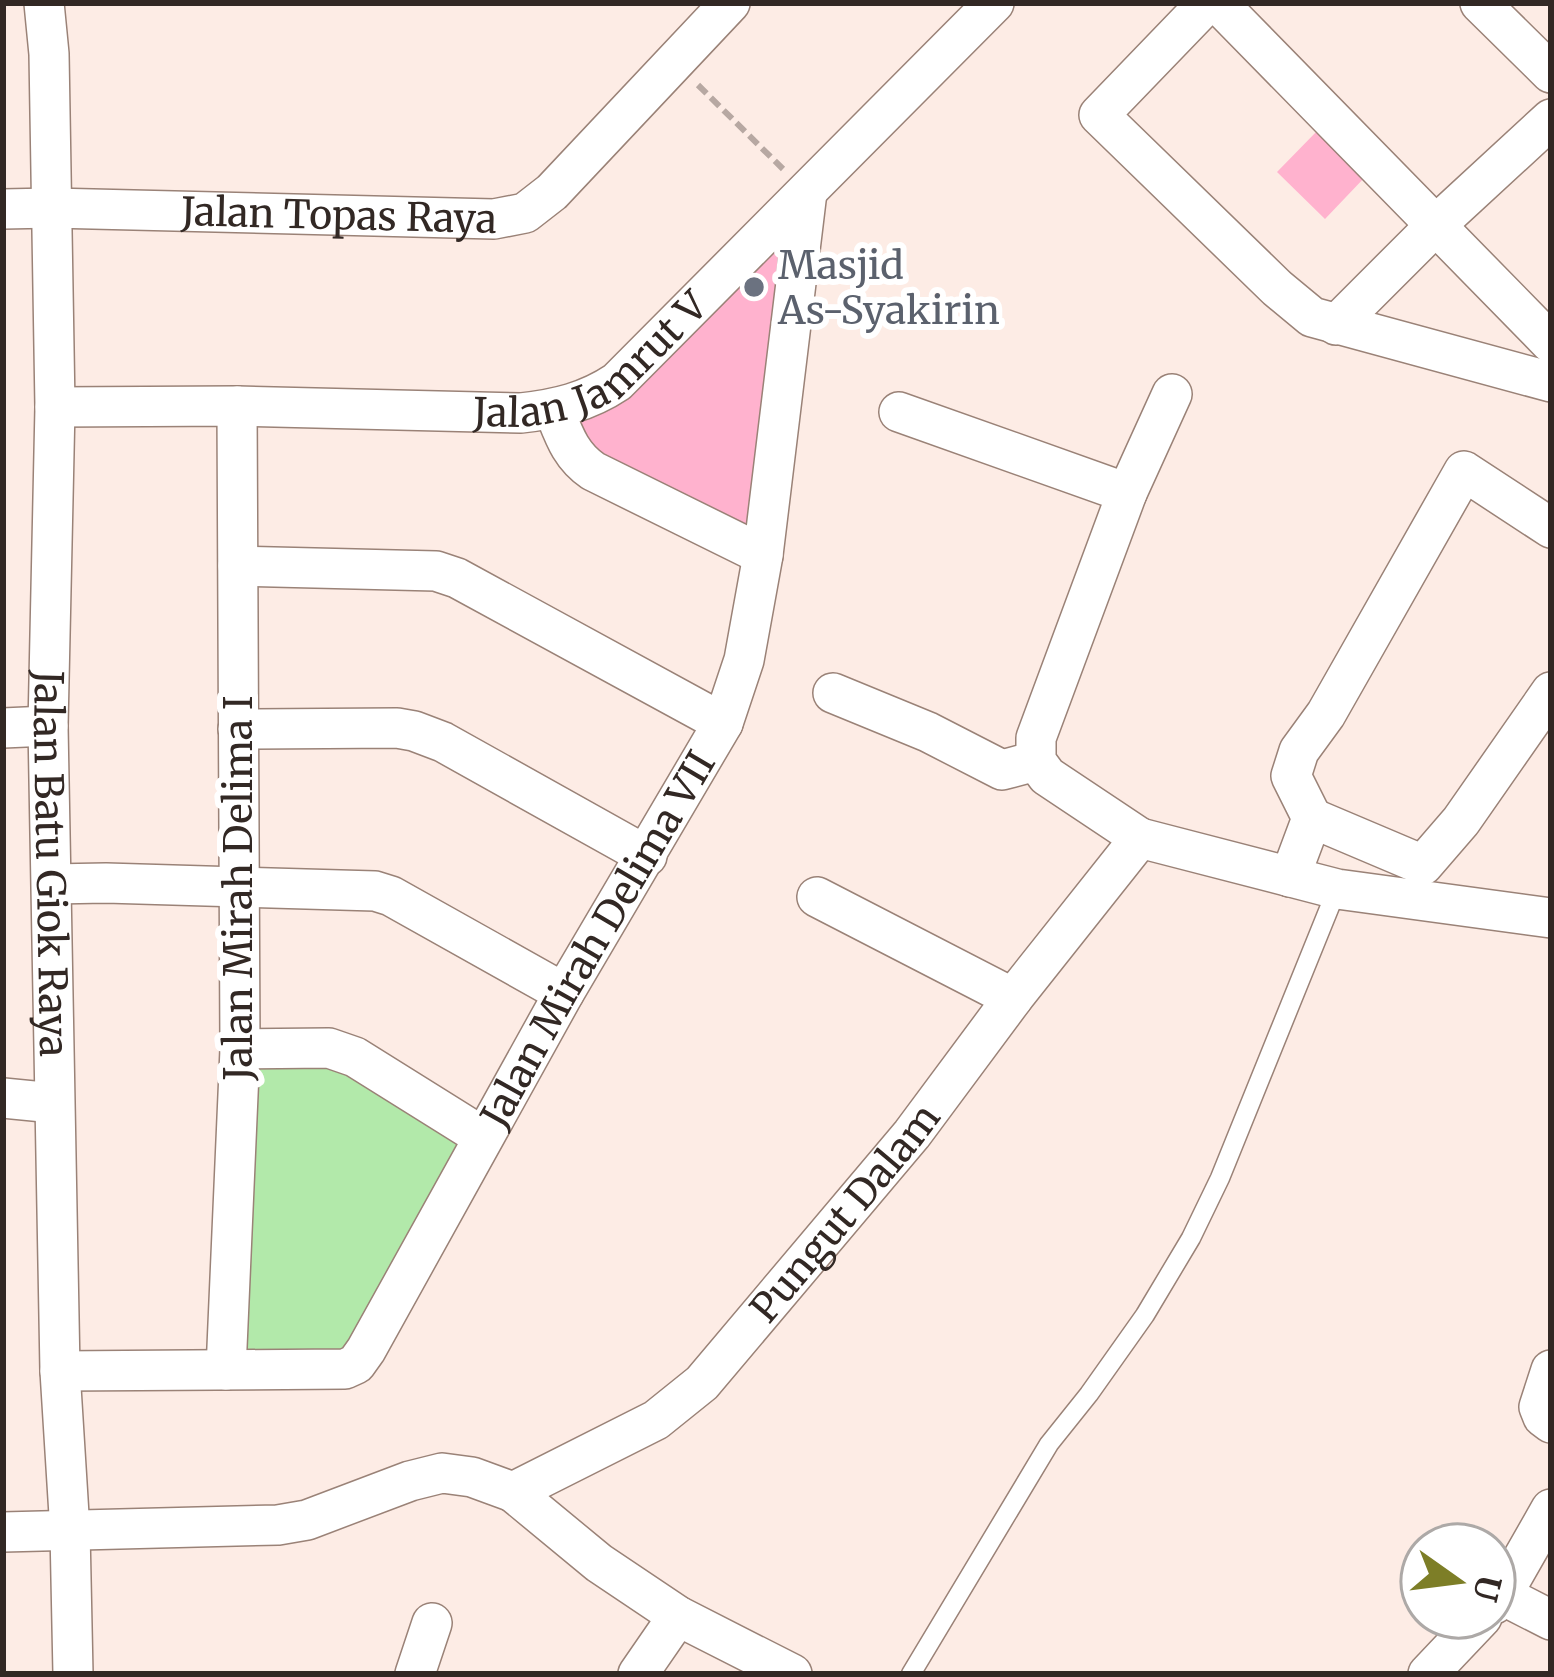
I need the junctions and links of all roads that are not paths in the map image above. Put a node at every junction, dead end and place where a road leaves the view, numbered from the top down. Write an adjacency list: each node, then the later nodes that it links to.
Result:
1 (44, 3): 10 (street, Jalan Batu Giok Raya)
2 (730, 3): 10 (street, Jalan Topas Raya)
3 (994, 3): 9 (street, Jalan Jamrut V)
4 (1208, 3): 13 (street)
5 (1218, 3): 12 (street)
6 (1480, 3): 7 (street)
7 (1551, 74)
8 (1551, 120): 12 (street)
9 (807, 192): 19 (street, Jalan Jamrut V); 23 (street, Jalan Mirah Delima VII)
10 (52, 208): 11 (street, Jalan Topas Raya); 18 (street, Jalan Batu Giok Raya)
11 (3, 209)
12 (1436, 225): 13 (street); 14 (street)
13 (1336, 325): 15 (street)
14 (1551, 343)
15 (1551, 382)
16 (1172, 394): 21 (street)
17 (237, 406): 18 (street, Jalan Jamrut V); 19 (street, Jalan Jamrut V); 24 (street, Jalan Mirah Delima I)
18 (56, 407): 28 (street, Jalan Batu Giok Raya)
19 (554, 410): 23 (street)
20 (898, 412): 21 (street)
21 (1127, 493): 31 (street)
22 (1551, 528): 32 (street)
23 (763, 555): 27 (street, Jalan Mirah Delima VII)
24 (238, 566): 27 (street); 30 (street, Jalan Mirah Delima I)
25 (1551, 692): 32 (street)
26 (833, 694): 31 (street)
27 (723, 723): 34 (street, Jalan Mirah Delima VII)
28 (48, 726): 29 (street); 36 (street, Jalan Batu Giok Raya)
29 (3, 728)
30 (238, 729): 34 (street); 37 (street, Jalan Mirah Delima I)
31 (1036, 761): 33 (street)
32 (1312, 818): 35 (street)
33 (1140, 838): 35 (street); 42 (street, Pungut Dalam)
34 (646, 856): 41 (street, Jalan Mirah Delima VII)
35 (1290, 877): 38 (street)
36 (52, 884): 37 (street); 45 (street, Jalan Batu Giok Raya)
37 (238, 886): 41 (street); 43 (street, Jalan Mirah Delima I)
38 (1337, 890): 40 (street); 65 (lane)
39 (817, 897): 42 (street)
40 (1551, 918)
41 (563, 993): 46 (street, Jalan Mirah Delima VII)
42 (1013, 998): 51 (street, Pungut Dalam)
43 (240, 1049): 46 (street); 47 (street, Jalan Mirah Delima I)
44 (3, 1098): 45 (street)
45 (54, 1103): 49 (street, Jalan Batu Giok Raya)
46 (483, 1137): 47 (street, Jalan Mirah Delima VII)
47 (226, 1370): 49 (street, Jalan Mirah Delima VII)
48 (1551, 1370): 50 (street)
49 (60, 1371): 53 (street, Jalan Batu Giok Raya)
50 (1551, 1423)
51 (514, 1492): 53 (street); 57 (street)
52 (1551, 1509): 55 (street)
53 (70, 1531): 54 (street); 61 (street, Jalan Batu Giok Raya)
54 (3, 1532)
55 (1518, 1564)
56 (1518, 1611): 58 (street)
57 (678, 1616): 63 (street); 64 (street)
58 (1551, 1620)
59 (432, 1623): 62 (street)
60 (1459, 1641): 66 (street)
61 (73, 1674)
62 (415, 1674)
63 (638, 1674)
64 (793, 1674)
65 (911, 1674)
66 (1428, 1674)

